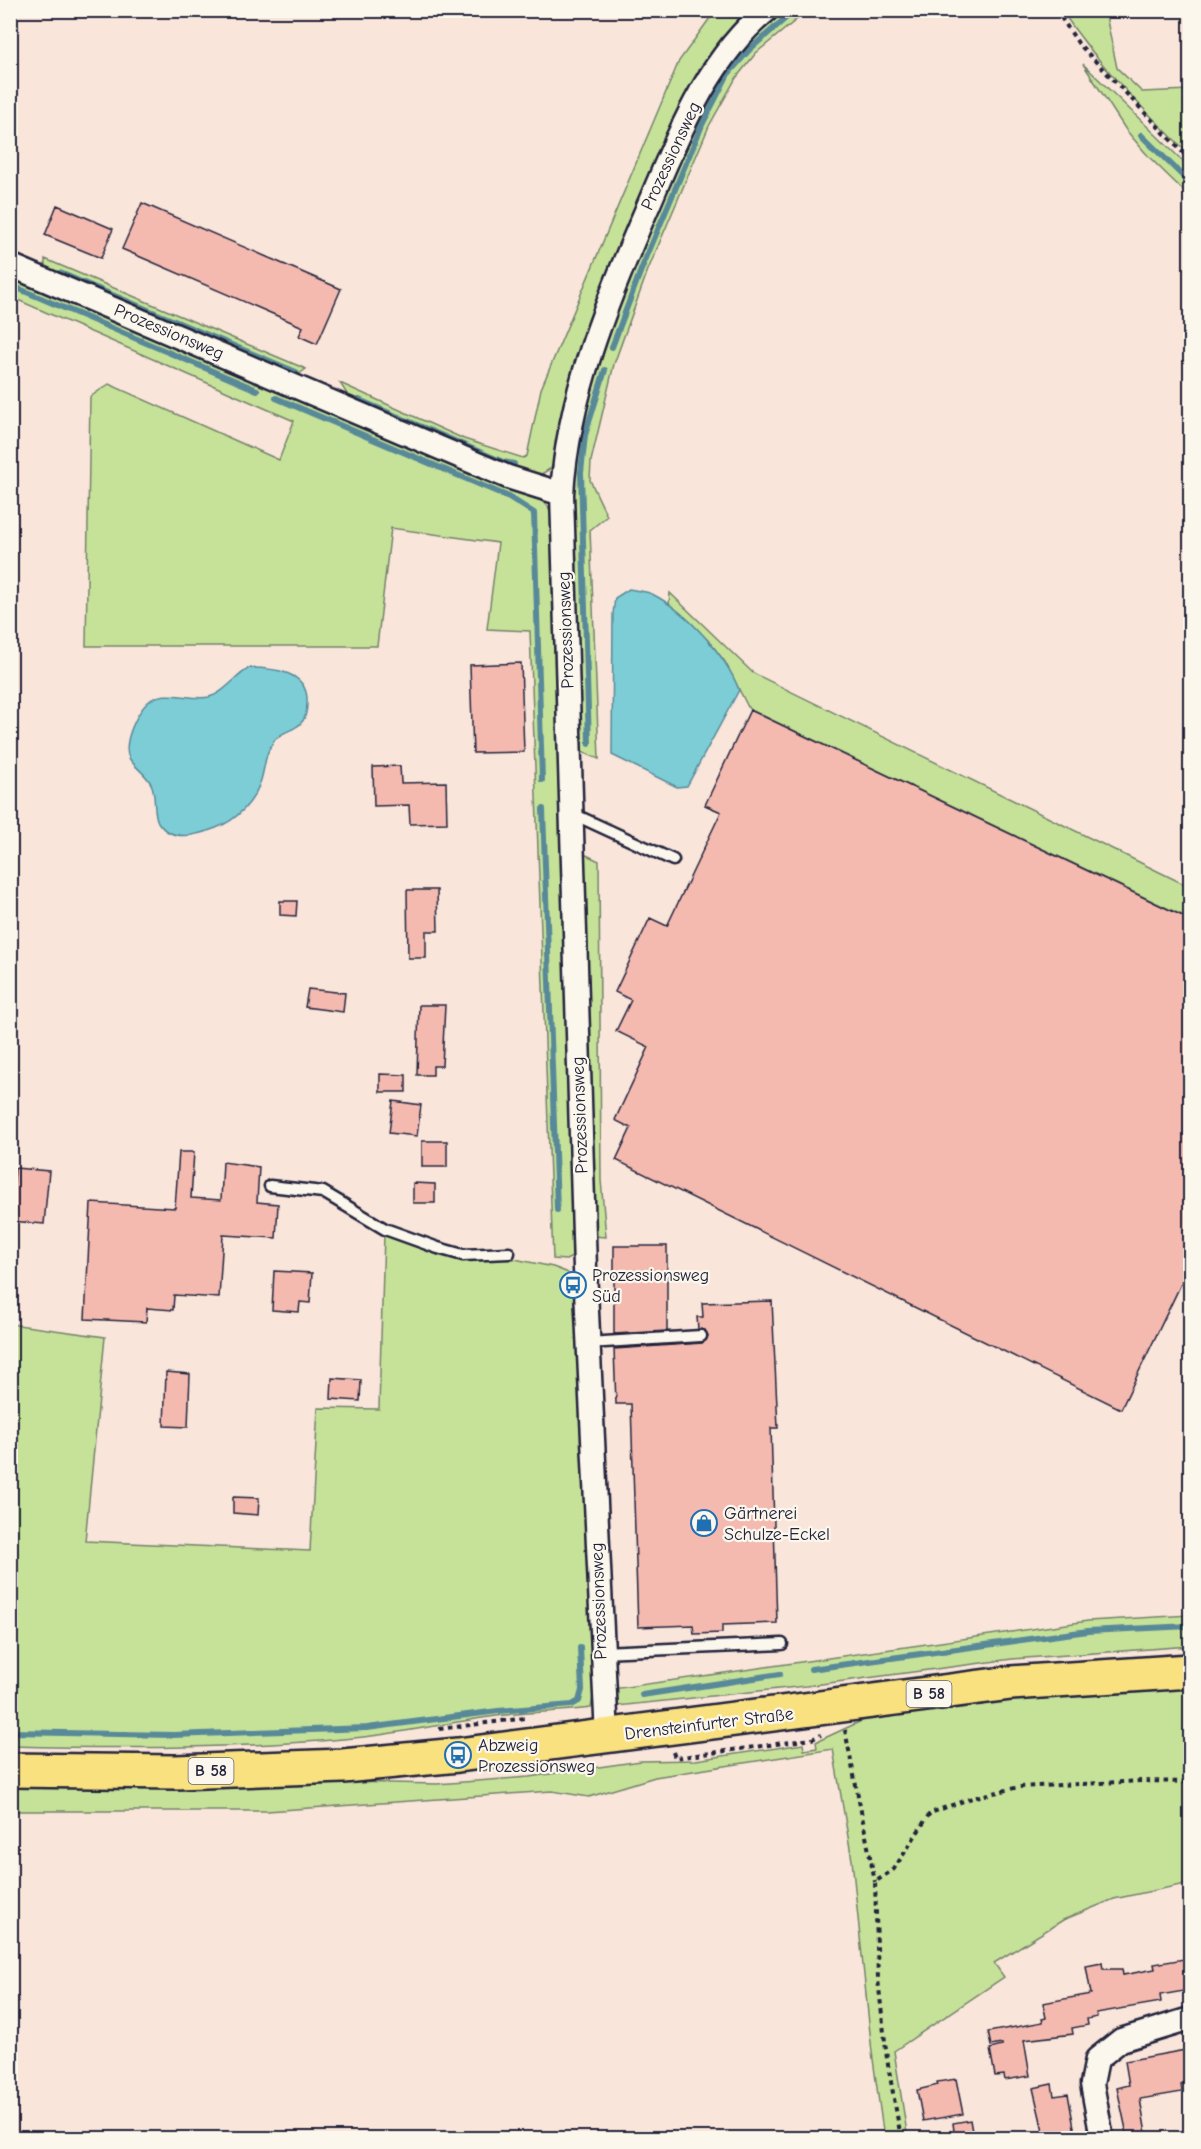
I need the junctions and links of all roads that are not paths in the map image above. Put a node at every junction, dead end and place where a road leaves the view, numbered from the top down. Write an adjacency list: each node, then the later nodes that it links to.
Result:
1 (767, 10): 3 (street, Prozessionsweg)
2 (10, 265): 3 (street, Prozessionsweg)
3 (562, 494): 4 (street, Prozessionsweg)
4 (571, 813): 5 (lane); 9 (street, Prozessionsweg)
5 (674, 860)
6 (270, 1186): 7 (lane)
7 (509, 1253)
8 (701, 1336): 9 (lane)
9 (588, 1343): 11 (street, Prozessionsweg)
10 (782, 1644): 11 (lane)
11 (602, 1652): 13 (street, Prozessionsweg)
12 (1191, 1671): 13 (main road, Drensteinfurter Straße / B 58)
13 (607, 1737): 14 (main road, Drensteinfurter Straße / B 58)
14 (10, 1770)
15 (1191, 2019): 16 (street)
16 (1102, 2139)

